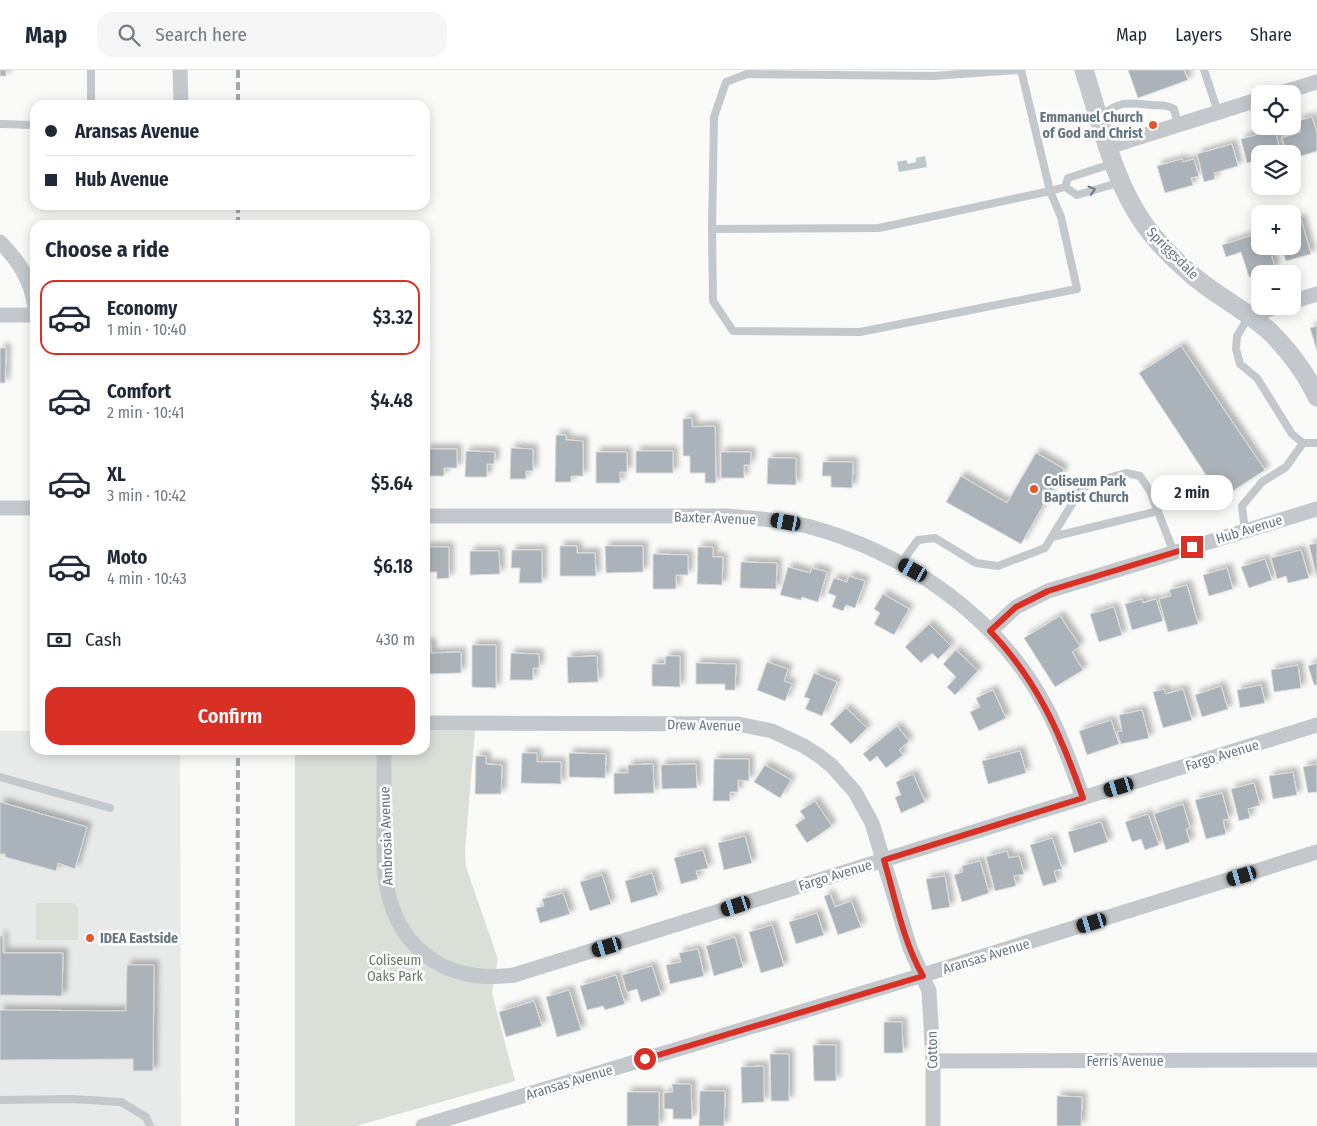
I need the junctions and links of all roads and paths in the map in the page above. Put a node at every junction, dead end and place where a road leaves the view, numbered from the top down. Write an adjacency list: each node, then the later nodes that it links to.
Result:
1 (91, 70): 8 (lane)
2 (180, 70): 9 (street)
3 (1020, 70): 19 (lane); 20 (lane)
4 (1084, 70): 12 (street, Spriggsdale)
5 (1204, 70): 11 (lane)
6 (1317, 82): 7 (street)
7 (1301, 87)
8 (91, 100)
9 (181, 100)
10 (1251, 102): 11 (street)
11 (1218, 112): 15 (street)
12 (1099, 116): 15 (lane); 16 (street, Spriggsdale)
13 (0, 124): 14 (lane)
14 (30, 125)
15 (1178, 125): 16 (street)
16 (1111, 155): 17 (street, Spriggsdale); 18 (lane)
17 (1121, 182): 18 (lane, one-way to 17); 28 (street, Spriggsdale)
18 (1066, 187): 19 (lane)
19 (1050, 191): 20 (lane); 20 (lane)
20 (712, 229)
21 (0, 242): 22 (street)
22 (30, 286)
23 (1317, 294): 24 (street)
24 (1301, 299)
25 (0, 315): 26 (street)
26 (30, 315)
27 (1251, 315): 28 (street)
28 (1248, 316): 29 (street, Spriggsdale); 30 (lane)
29 (1317, 397)
30 (1303, 443): 31 (lane); 37 (lane)
31 (1317, 443)
32 (0, 508): 33 (street)
33 (30, 508)
34 (1317, 509): 37 (street, Hub Avenue)
35 (1158, 511): 38 (lane); 38 (lane); 39 (lane)
36 (430, 516): 40 (street, Baxter Avenue)
37 (1245, 531): 39 (street, Hub Avenue)
38 (1052, 537): 40 (lane)
39 (1174, 553): 41 (street, Hub Avenue)
40 (901, 563): 41 (street, Baxter Avenue)
41 (990, 631): 46 (street, Baxter Avenue)
42 (430, 723): 49 (street, Drew Avenue)
43 (1317, 725): 46 (street, Fargo Avenue)
44 (384, 755): 50 (street, Ambrosia Avenue)
45 (0, 777): 47 (lane)
46 (1083, 798): 49 (street, Fargo Avenue)
47 (110, 808)
48 (1317, 852): 51 (street, Aransas Avenue)
49 (884, 860): 50 (street, Fargo Avenue); 51 (street, Drew Avenue)
50 (438, 964)
51 (923, 976): 53 (street, Cotton); 56 (street, Aransas Avenue)
52 (1317, 1060): 53 (street, Ferris Avenue)
53 (933, 1061): 57 (street, Cotton)
54 (0, 1100): 55 (lane)
55 (150, 1126)
56 (424, 1126)
57 (933, 1126)

